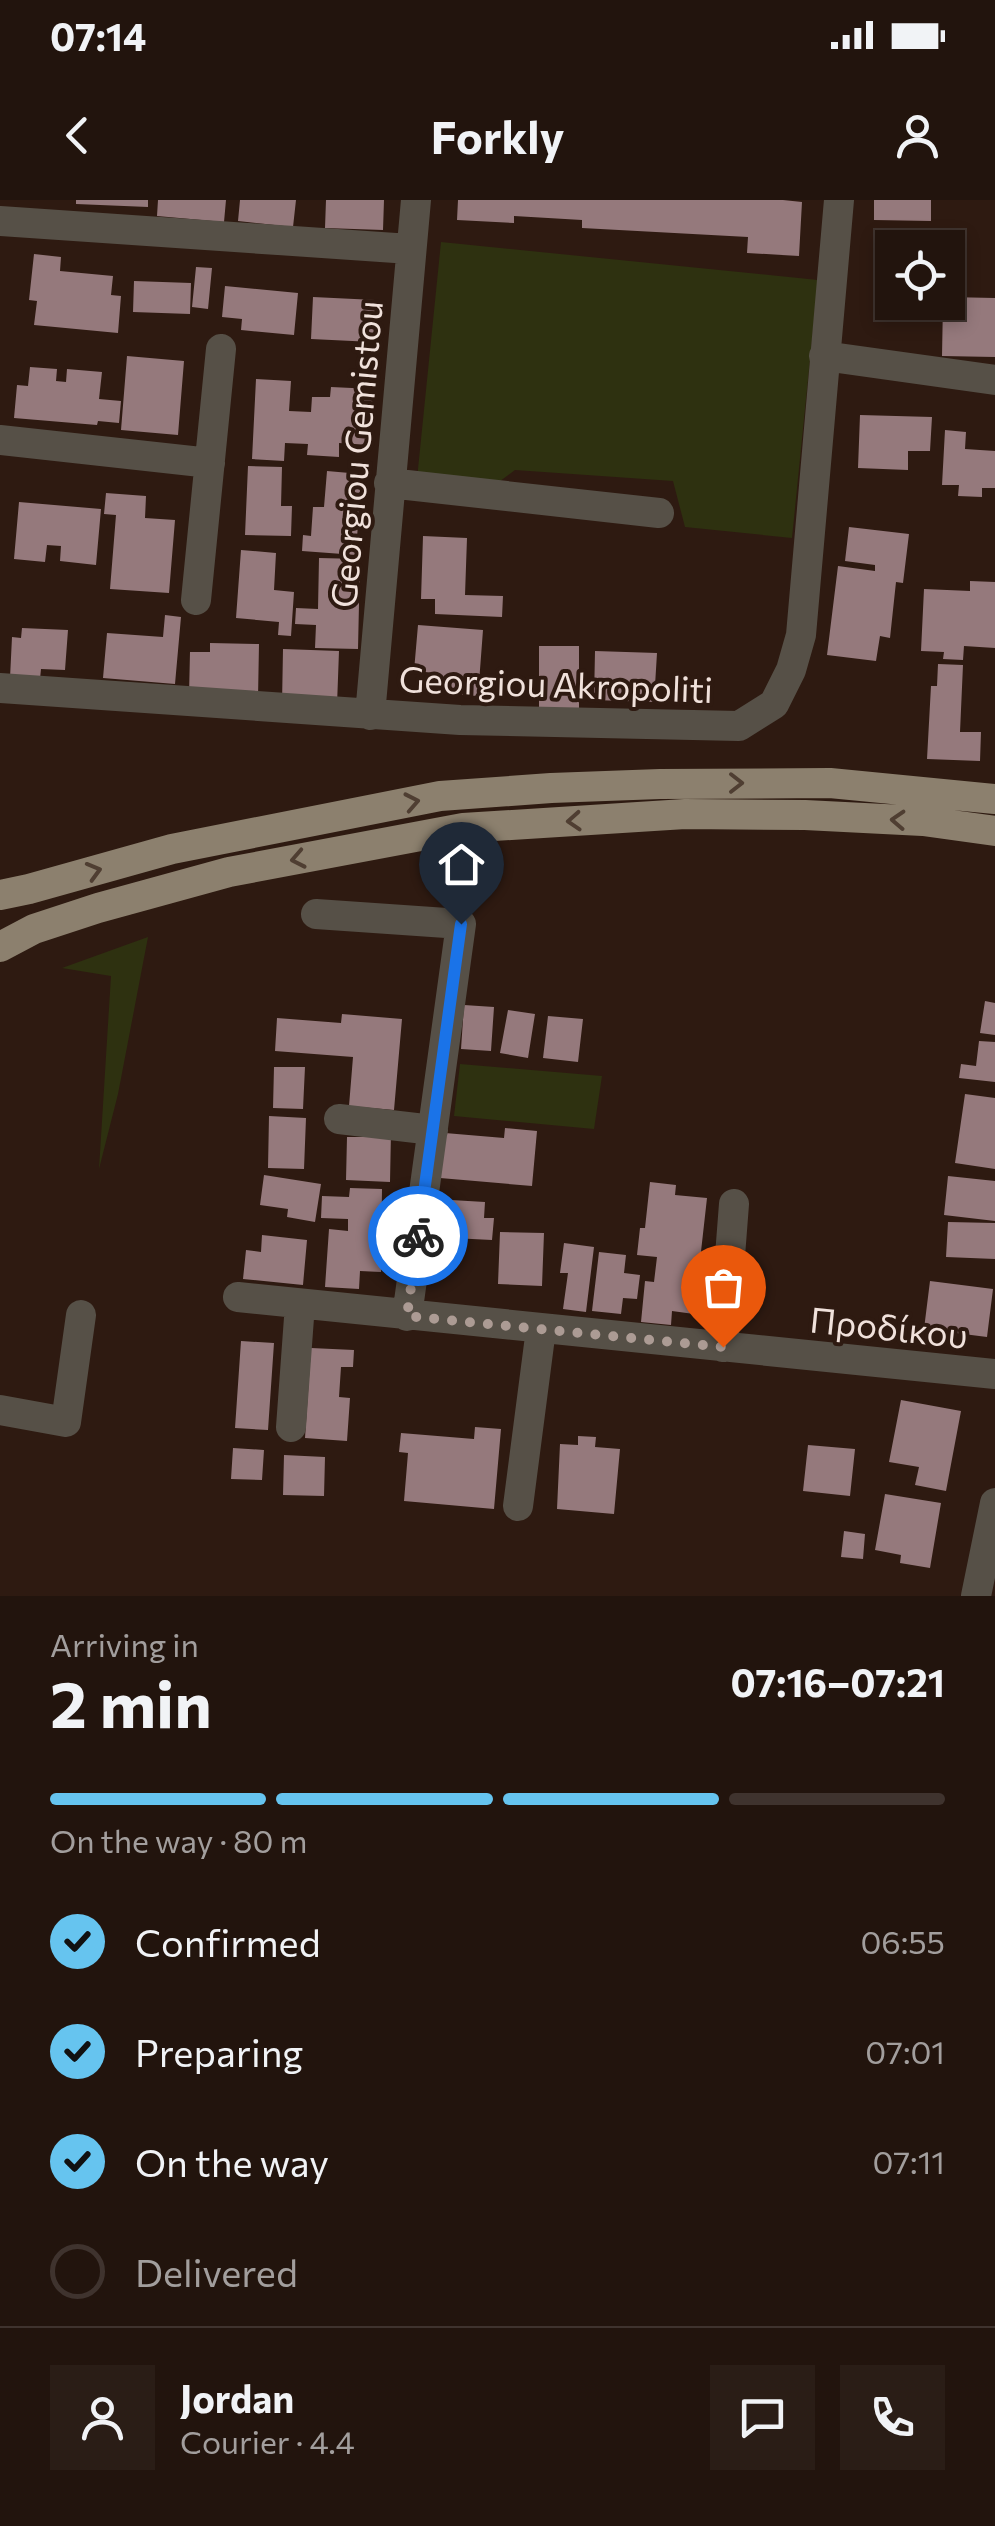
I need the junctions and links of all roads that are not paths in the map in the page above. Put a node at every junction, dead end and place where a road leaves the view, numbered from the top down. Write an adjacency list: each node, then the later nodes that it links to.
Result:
1 (416, 200): 4 (street, Georgiou Gemistou)
2 (839, 200): 6 (street, Georgiou Akropoliti)
3 (0, 220): 4 (street)
4 (410, 249): 10 (street, Georgiou Gemistou)
5 (221, 348): 9 (street)
6 (824, 356): 7 (street); 14 (street, Georgiou Akropoliti)
7 (995, 380)
8 (0, 440): 9 (street)
9 (210, 463): 12 (street)
10 (389, 483): 11 (street); 14 (street, Georgiou Gemistou)
11 (658, 513)
12 (196, 600)
13 (0, 688): 14 (street, Georgiou Akropoliti)
14 (370, 715)
15 (995, 799): 17 (main road, one-way to 15)
16 (995, 832): 19 (main road, one-way to 19)
17 (0, 895)
18 (316, 914): 21 (street)
19 (0, 947)
20 (339, 1119): 21 (street)
21 (433, 1130): 26 (street)
22 (734, 1204): 28 (street)
23 (238, 1297): 24 (street, Προδίκου)
24 (300, 1304): 26 (street, Προδίκου); 31 (street)
25 (81, 1315): 30 (street)
26 (407, 1316): 27 (street, Προδίκου)
27 (541, 1329): 28 (street, Προδίκου); 33 (street)
28 (723, 1347): 29 (street, Προδίκου)
29 (995, 1374)
30 (0, 1410)
31 (291, 1427)
32 (995, 1503): 34 (street)
33 (518, 1506)
34 (976, 1596)

